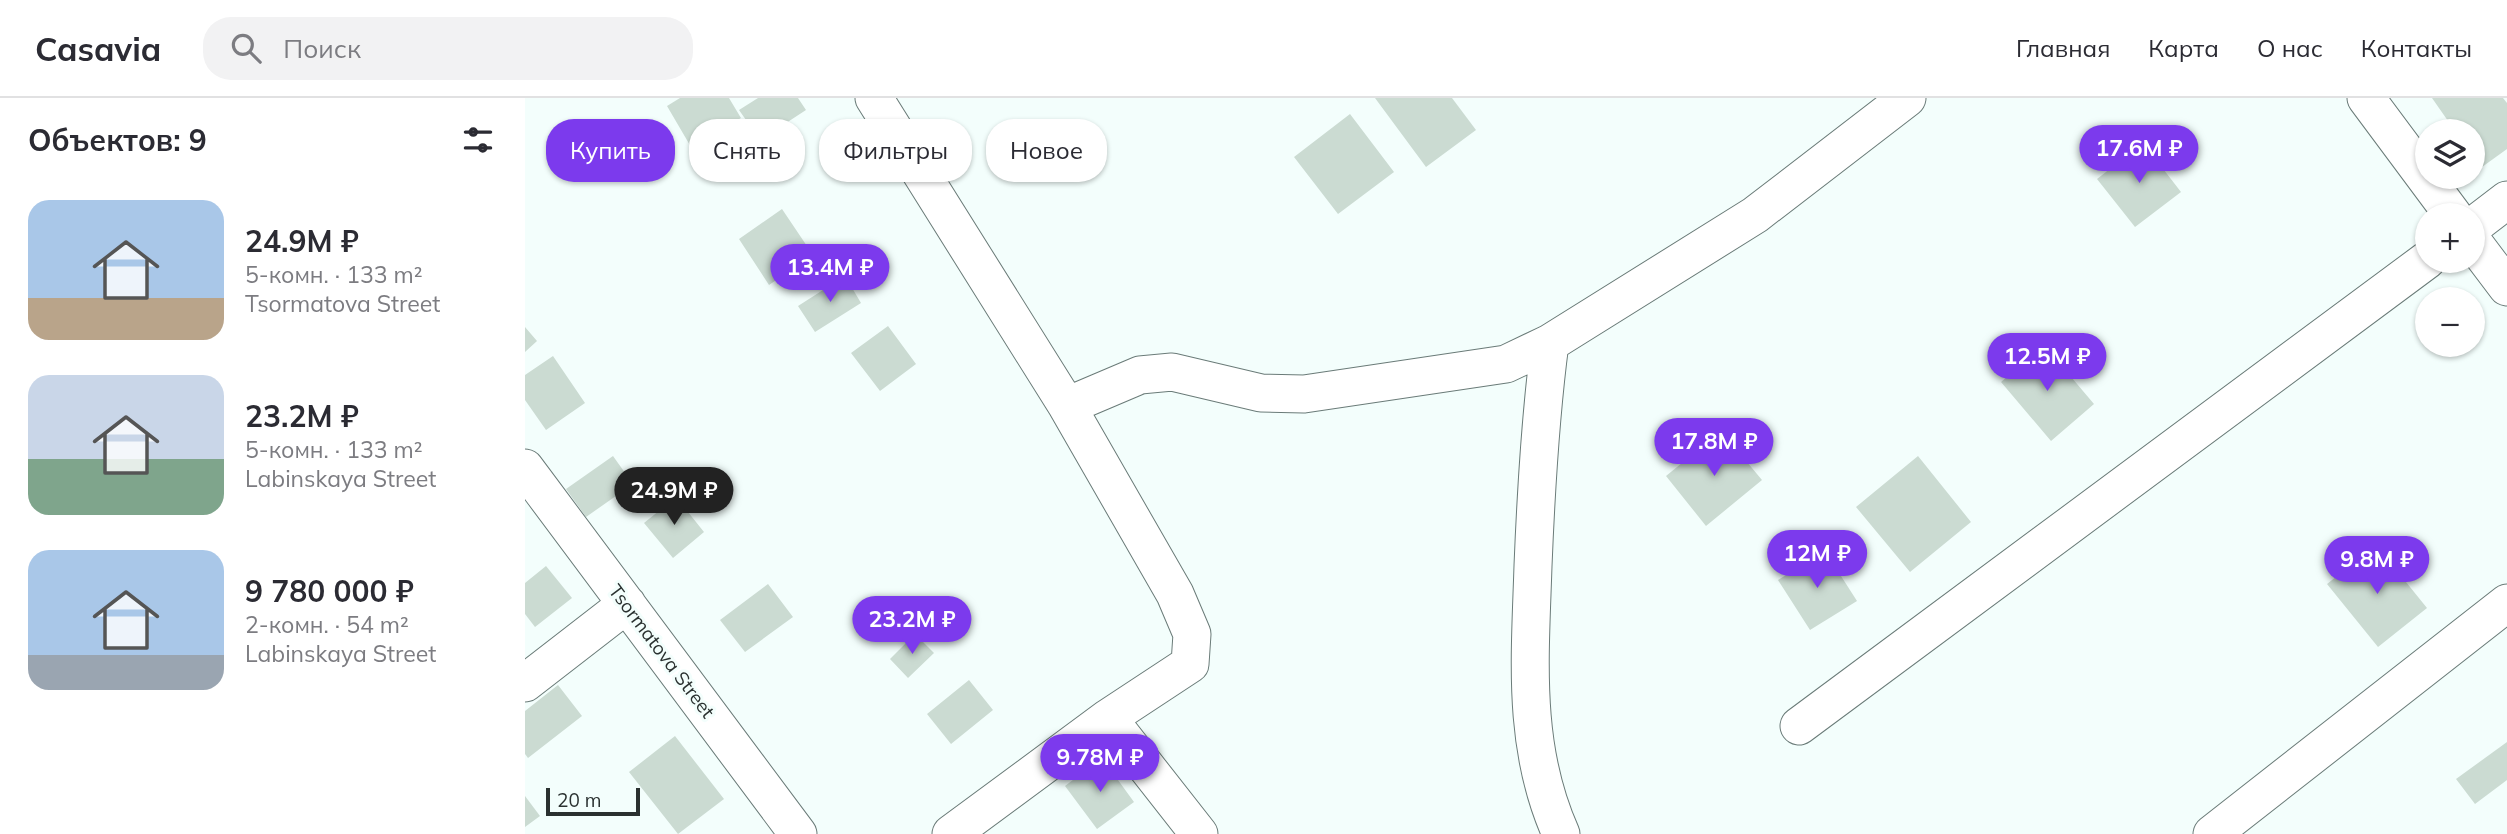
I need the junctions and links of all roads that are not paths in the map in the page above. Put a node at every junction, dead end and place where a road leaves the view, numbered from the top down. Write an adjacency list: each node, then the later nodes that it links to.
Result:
1 (874, 98): 11 (street)
2 (1907, 98): 10 (street)
3 (2366, 98): 5 (street)
4 (2507, 200): 6 (street)
5 (2444, 203)
6 (2485, 217)
7 (2485, 258): 9 (street)
8 (2415, 269): 17 (street)
9 (2507, 287)
10 (1550, 343): 11 (street); 21 (street)
11 (1067, 406): 16 (street)
12 (525, 468): 14 (street, Tsormatova Street)
13 (2507, 603): 22 (street)
14 (627, 604): 15 (street); 18 (street, Tsormatova Street)
15 (525, 683)
16 (1108, 718): 19 (street); 20 (street)
17 (1799, 726)
18 (798, 834)
19 (951, 834)
20 (1199, 834)
21 (1561, 834)
22 (2212, 834)

